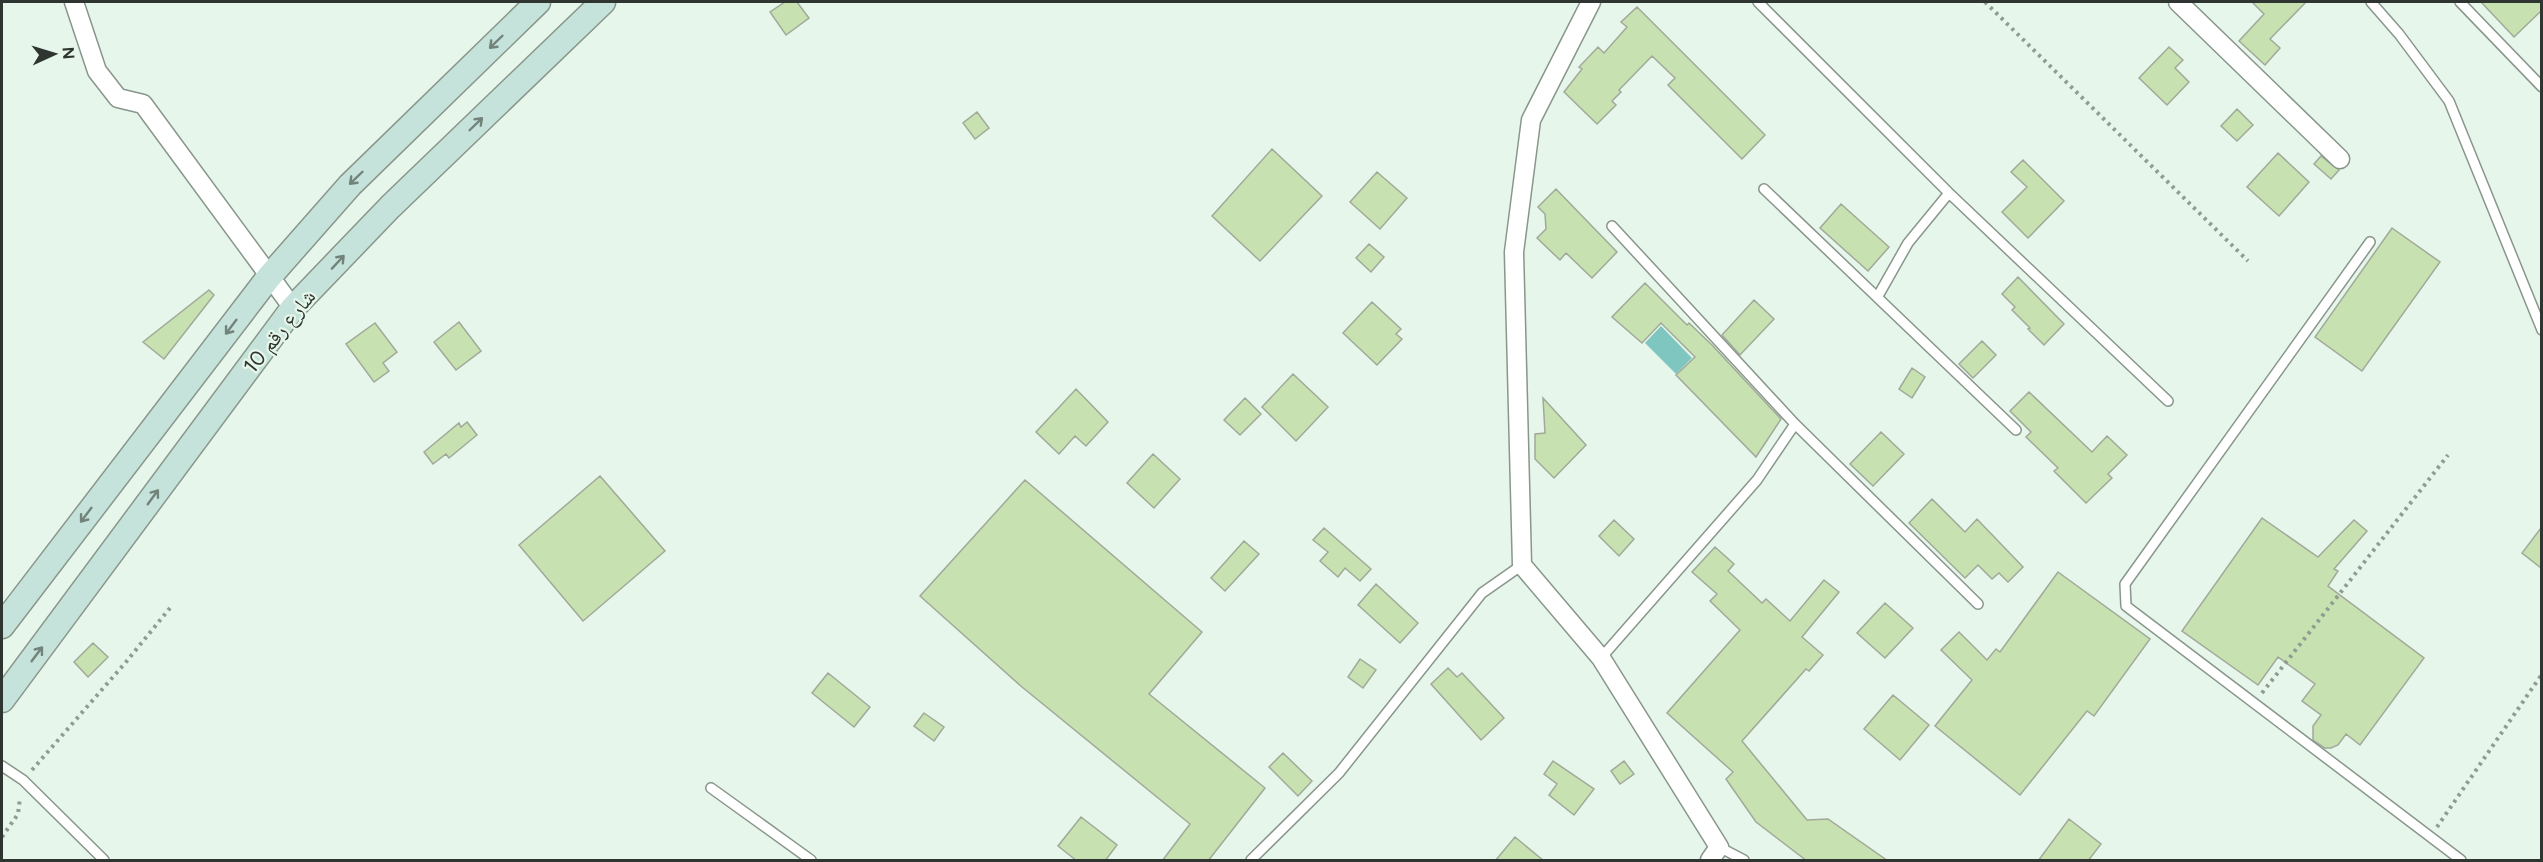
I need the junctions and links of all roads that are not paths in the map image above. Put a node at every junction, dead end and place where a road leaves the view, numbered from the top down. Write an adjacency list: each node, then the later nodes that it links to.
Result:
1 (75, 2): 15 (street)
2 (538, 2): 15 (main road, شارع رقم 10, one-way to 15)
3 (603, 2): 17 (main road, شارع رقم 10, one-way to 3)
4 (1590, 2): 22 (street)
5 (1758, 2): 12 (lane)
6 (2178, 2): 10 (street)
7 (2371, 2): 18 (lane)
8 (2460, 2): 9 (lane)
9 (2541, 87)
10 (2340, 159)
11 (1764, 189): 16 (lane)
12 (1949, 193): 16 (lane); 19 (lane)
13 (1612, 226): 20 (lane)
14 (2370, 242): 34 (lane)
15 (269, 277): 17 (street); 24 (main road, شارع رقم 10, one-way to 24)
16 (1878, 296): 21 (lane)
17 (293, 308): 26 (main road, شارع رقم 10, one-way to 17)
18 (2541, 330)
19 (2168, 401)
20 (1795, 424): 23 (lane); 25 (lane)
21 (2016, 430)
22 (1522, 565): 25 (street); 32 (lane)
23 (1978, 604)
24 (2, 626)
25 (1601, 658): 29 (street)
26 (2, 700)
27 (2, 766): 30 (lane)
28 (711, 788): 31 (lane)
29 (1715, 854): 33 (lane)
30 (104, 861)
31 (811, 861)
32 (1251, 861)
33 (1744, 861)
34 (2461, 861)

